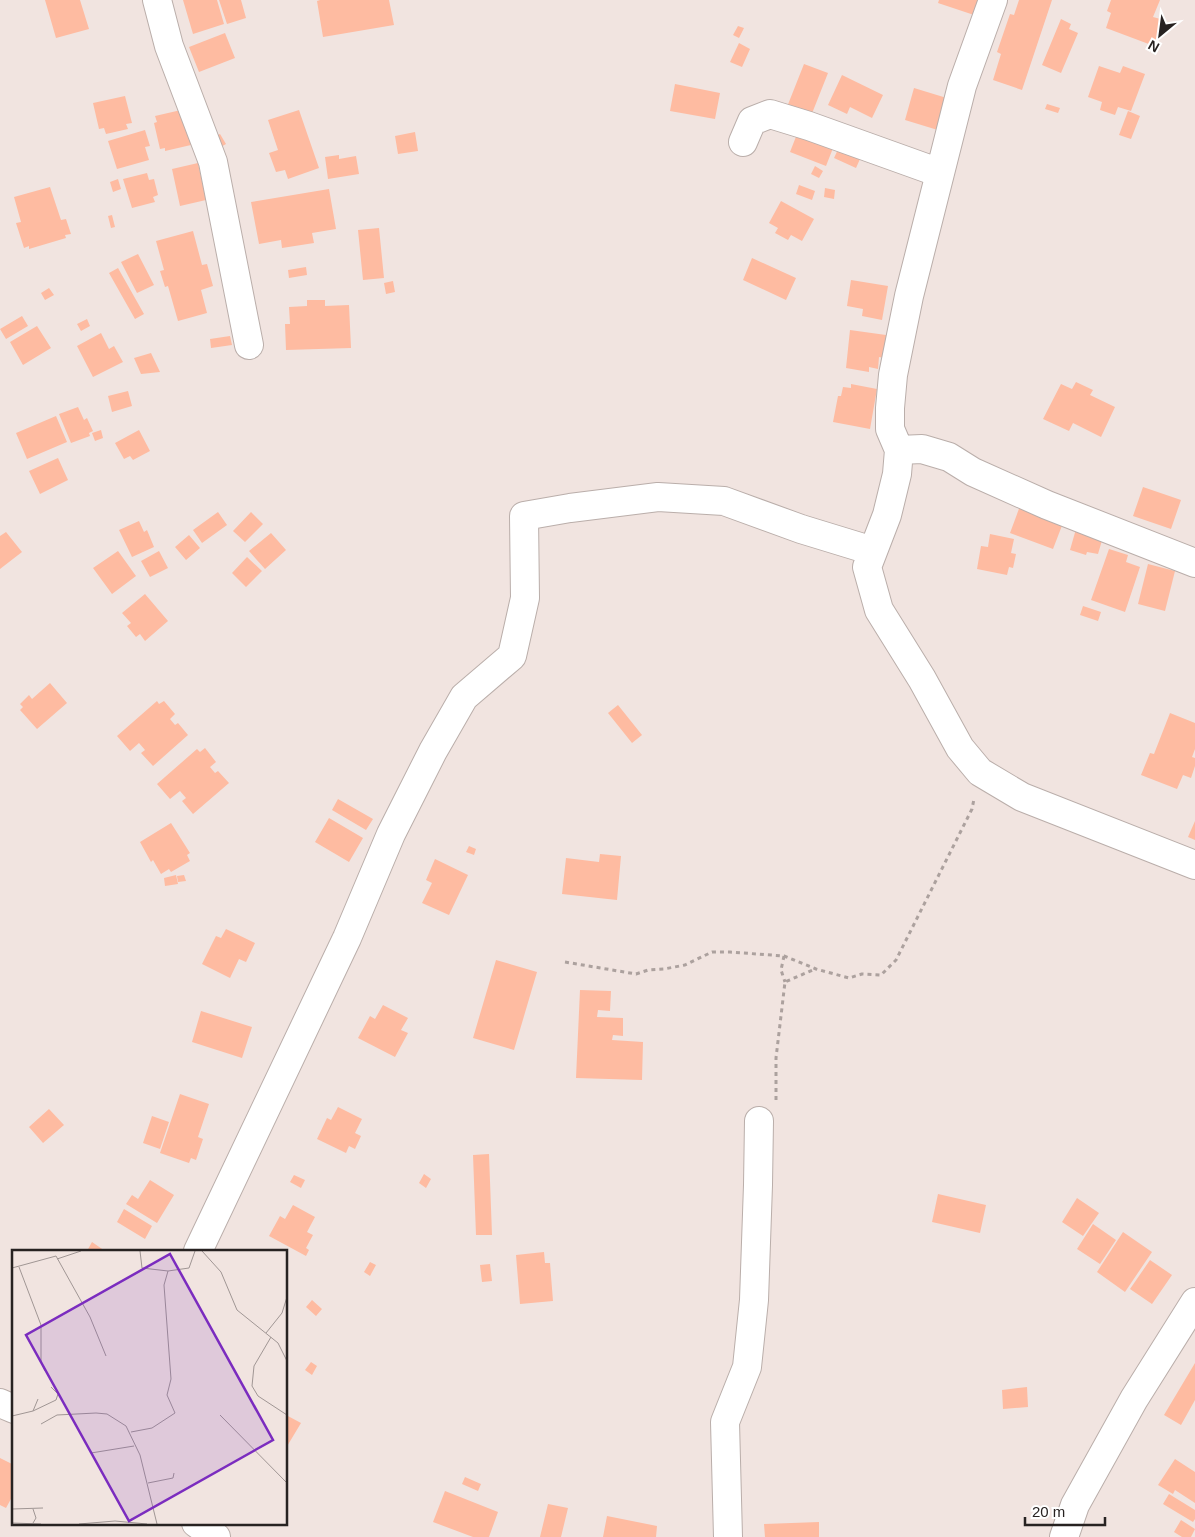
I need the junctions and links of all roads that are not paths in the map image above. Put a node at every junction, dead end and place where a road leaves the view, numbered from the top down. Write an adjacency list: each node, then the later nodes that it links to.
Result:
1 (157, 0): 5 (street)
2 (993, 0): 4 (street)
3 (743, 142): 4 (street)
4 (940, 173): 6 (street)
5 (249, 345)
6 (899, 450): 7 (street); 8 (street)
7 (873, 551): 9 (street); 11 (street)
8 (1195, 562)
9 (1195, 865)
10 (759, 1121): 17 (street)
11 (198, 1250)
12 (1195, 1302): 18 (street)
13 (0, 1402): 14 (street)
14 (12, 1409)
15 (197, 1524): 16 (street)
16 (216, 1537)
17 (728, 1537)
18 (1064, 1537)

